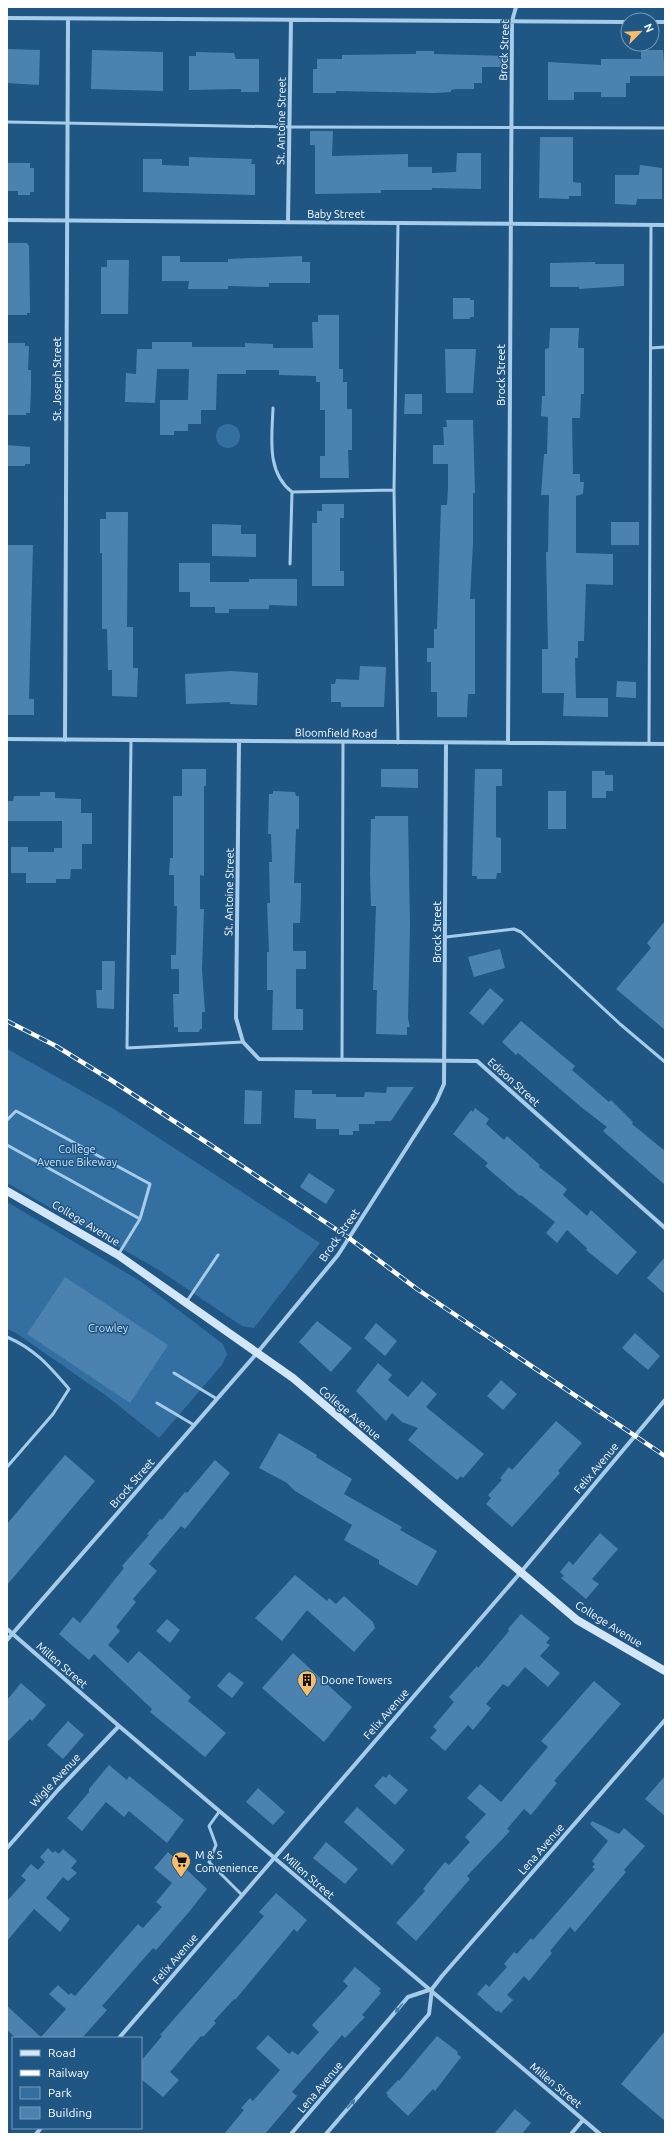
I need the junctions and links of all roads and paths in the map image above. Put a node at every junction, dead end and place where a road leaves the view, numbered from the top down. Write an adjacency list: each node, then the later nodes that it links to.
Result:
1 (516, 7): 5 (street, Brock Street)
2 (7, 18): 3 (street)
3 (68, 18): 4 (street); 8 (street, St. Joseph Street)
4 (291, 20): 5 (street); 9 (street, St. Antoine Street)
5 (512, 21): 6 (street); 10 (street, Brock Street)
6 (620, 22)
7 (7, 122): 8 (lane)
8 (67, 123): 9 (lane); 13 (street, St. Joseph Street)
9 (290, 127): 10 (lane); 14 (street, St. Antoine Street)
10 (512, 128): 11 (lane); 16 (street, Brock Street)
11 (665, 128)
12 (7, 220): 13 (street, Baby Street)
13 (67, 220): 14 (street, Baby Street); 26 (street, St. Joseph Street)
14 (288, 222): 15 (street, Baby Street)
15 (398, 223): 16 (street, Baby Street); 22 (lane)
16 (511, 224): 17 (street, Baby Street); 32 (street, Brock Street)
17 (651, 225): 18 (street, Baby Street); 20 (lane)
18 (665, 225)
19 (665, 347): 20 (lane)
20 (651, 348): 33 (lane)
21 (273, 408): 23 (lane)
22 (394, 490): 23 (lane); 30 (lane)
23 (292, 492): 24 (lane)
24 (290, 564)
25 (7, 739): 26 (street, Bloomfield Road)
26 (65, 740): 27 (street, Bloomfield Road)
27 (131, 740): 28 (street, Bloomfield Road); 36 (lane)
28 (239, 741): 29 (street, Bloomfield Road); 36 (street, St. Antoine Street)
29 (343, 742): 30 (street, Bloomfield Road); 37 (lane)
30 (398, 743): 31 (street, Bloomfield Road)
31 (446, 743): 32 (street, Bloomfield Road); 35 (street, Brock Street)
32 (508, 743): 33 (street, Bloomfield Road)
33 (649, 744): 34 (street, Bloomfield Road)
34 (665, 744)
35 (446, 937): 38 (street, Brock Street); 39 (lane)
36 (243, 1042): 37 (street, Edison Street)
37 (342, 1060): 38 (street, Edison Street)
38 (445, 1061): 44 (street, Edison Street); 49 (street, Brock Street)
39 (665, 1062)
40 (7, 1120): 43 (lane)
41 (7, 1145): 43 (lane)
42 (7, 1190): 45 (street, College Avenue)
43 (140, 1219): 45 (lane)
44 (665, 1228)
45 (118, 1255): 47 (street, College Avenue)
46 (218, 1255): 47 (lane)
47 (186, 1303): 49 (street, College Avenue)
48 (7, 1337): 55 (lane)
49 (257, 1353): 51 (street, Brock Street); 56 (street, College Avenue)
50 (174, 1373): 51 (lane)
51 (217, 1399): 54 (street, Brock Street)
52 (665, 1400): 56 (street, Felix Avenue)
53 (157, 1403): 54 (lane)
54 (194, 1425): 58 (street, Brock Street)
55 (7, 1467)
56 (521, 1572): 60 (street, College Avenue); 65 (street, Felix Avenue)
57 (7, 1629): 58 (street, Millen Street)
58 (12, 1634): 59 (street, Brock Street); 62 (street, Millen Street)
59 (7, 1640)
60 (665, 1671)
61 (665, 1720): 67 (street, Lena Avenue)
62 (119, 1726): 63 (street, Millen Street); 64 (street, Wigle Avenue)
63 (220, 1812): 65 (street, Millen Street); 66 (lane)
64 (7, 1848)
65 (274, 1858): 66 (street, Felix Avenue); 67 (street, Millen Street)
66 (242, 1894): 68 (street, Felix Avenue)
67 (432, 1990): 69 (street, Millen Street); 70 (street, Lena Avenue, one-way to 70); 71 (street, one-way to 67)
68 (120, 2037)
69 (583, 2120): 72 (street); 73 (street, Millen Street)
70 (291, 2134)
71 (326, 2134)
72 (571, 2134)
73 (600, 2134)

